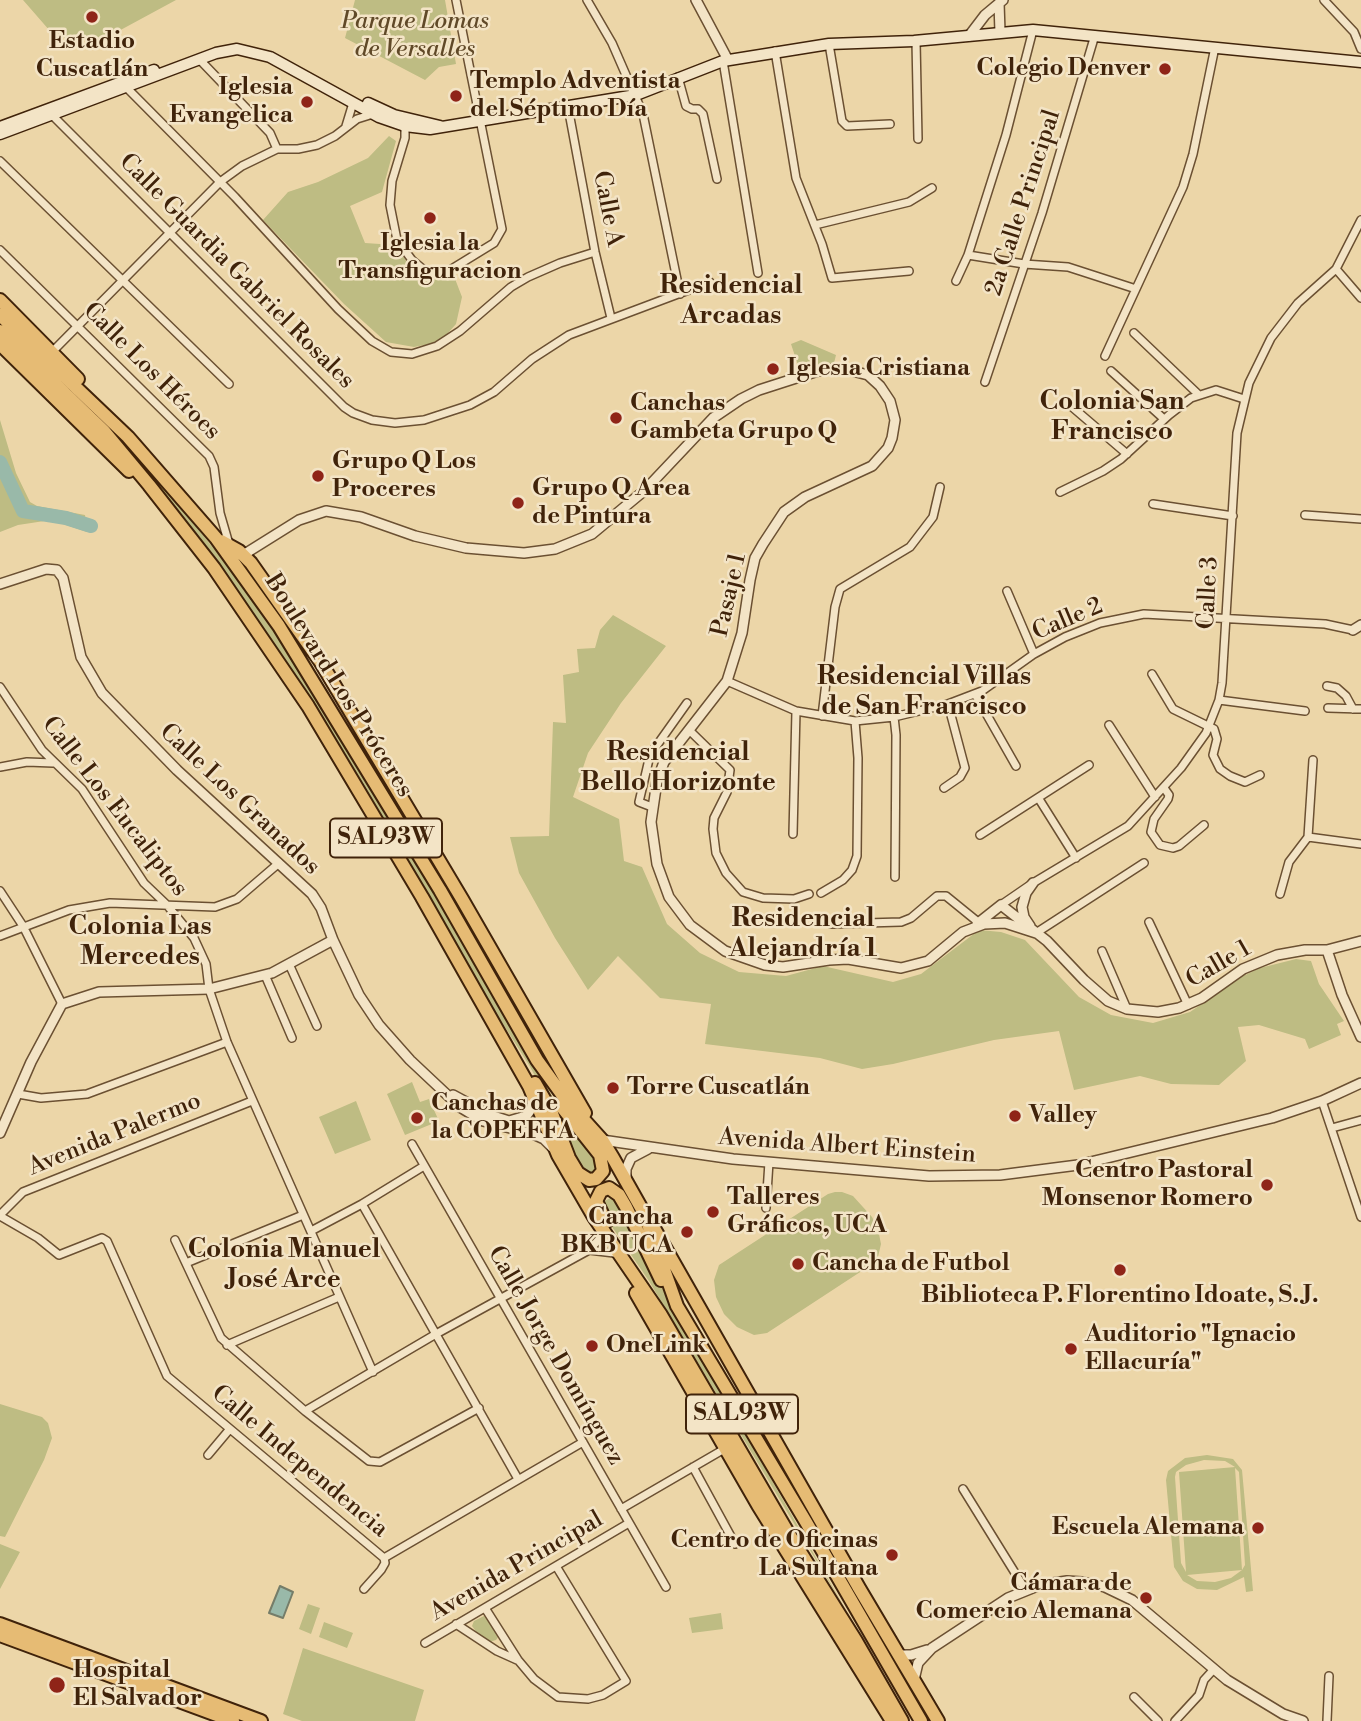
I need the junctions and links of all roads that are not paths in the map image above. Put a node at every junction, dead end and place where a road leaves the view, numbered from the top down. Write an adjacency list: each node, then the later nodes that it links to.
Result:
1 (456, 0): 25 (street)
2 (587, 0): 20 (street)
3 (696, 0): 16 (street)
4 (1324, 0): 13 (street)
5 (1000, 1): 7 (street); 9 (street)
6 (1033, 30): 7 (main road); 8 (main road); 45 (street)
7 (1000, 32): 9 (main road)
8 (1095, 35): 12 (main road); 46 (street, 2a Calle Principal)
9 (969, 36): 10 (main road)
10 (916, 41): 11 (main road); 34 (street)
11 (829, 44): 14 (main road); 26 (street)
12 (1215, 47): 17 (main road); 53 (street)
13 (1361, 49)
14 (775, 51): 16 (main road); 41 (street)
15 (200, 60): 19 (main road); 21 (main road); 35 (street)
16 (726, 60): 18 (main road); 49 (street)
17 (1361, 62)
18 (678, 77): 20 (main road); 37 (street)
19 (127, 88): 24 (main road); 38 (street)
20 (636, 94): 22 (main road); 54 (street)
21 (353, 103): 23 (main road); 30 (street)
22 (569, 107): 25 (main road); 44 (street, Calle A)
23 (373, 114): 27 (main road); 30 (street)
24 (52, 115): 32 (main road); 42 (street, Calle Guardia Gabriel Rosales)
25 (479, 121): 28 (main road); 33 (street)
26 (890, 124)
27 (405, 126): 31 (main road); 33 (street)
28 (440, 126): 29 (main road); 31 (main road)
29 (0, 127)
30 (346, 127): 35 (street)
31 (418, 129): 33 (street)
32 (0, 134)
33 (405, 138)
34 (918, 139)
35 (277, 149): 38 (street)
36 (0, 161): 50 (street)
37 (716, 179)
38 (220, 183): 42 (street); 44 (street)
39 (932, 188): 41 (street)
40 (1361, 220): 47 (street, Calle 3)
41 (815, 225): 48 (street)
42 (169, 232): 50 (street); 58 (street, Calle Guardia Gabriel Rosales)
43 (0, 250): 59 (street, Calle Los Héroes)
44 (595, 253): 58 (street, Calle A)
45 (968, 255): 46 (street); 51 (street)
46 (1024, 264): 53 (street); 66 (street, 2a Calle Principal)
47 (1336, 269): 55 (street); 70 (street, Calle 3)
48 (909, 271)
49 (758, 273)
50 (122, 281): 59 (street); 67 (street)
51 (956, 281)
52 (710, 282): 54 (street, Calle Guardia Gabriel Rosales)
53 (1136, 289): 64 (street)
54 (680, 294): 58 (street, Calle Guardia Gabriel Rosales)
55 (1361, 298)
56 (0, 300): 63 (highway)
57 (0, 315): 73 (highway, Boulevard Los Próceres / SAL93W)
58 (611, 318)
59 (78, 325): 63 (street); 82 (street, Calle Los Héroes)
60 (0, 331): 69 (highway)
61 (1134, 333): 68 (street)
62 (0, 344): 69 (highway)
63 (52, 351): 73 (highway)
64 (1105, 356)
65 (1111, 371): 72 (street)
66 (985, 382)
67 (229, 384)
68 (1199, 395): 70 (street); 72 (street)
69 (60, 396): 154 (highway, Boulevard Los Próceres / SAL93W)
70 (1244, 399): 79 (street, Calle 3)
71 (1071, 406): 74 (street)
72 (1164, 419): 74 (street)
73 (128, 437): 81 (highway, Boulevard Los Próceres / SAL93W)
74 (1127, 454): 76 (street)
75 (940, 487): 101 (street)
76 (1060, 492)
77 (1153, 504): 79 (street)
78 (1305, 515): 80 (street)
79 (1233, 516): 86 (street, Calle 3)
80 (1361, 519)
81 (216, 538): 82 (highway); 141 (highway, Boulevard Los Próceres / SAL93W)
82 (230, 546): 83 (highway)
83 (243, 555): 90 (street, Pasaje 1); 134 (highway)
84 (0, 584): 126 (street, Calle Los Granados)
85 (1007, 591): 88 (street)
86 (1228, 620): 87 (street, Calle 2); 88 (street, Calle 2); 94 (street, Calle 3)
87 (1358, 629)
88 (1034, 654): 93 (street, Calle 2)
89 (1152, 674): 105 (street)
90 (727, 681): 99 (street, Calle 2); 106 (street, Pasaje 1)
91 (1327, 686): 98 (street)
92 (0, 687): 107 (street, Calle Los Eucaliptos)
93 (975, 694): 96 (street, Calle 2); 112 (street)
94 (1219, 700): 100 (street); 105 (street, Calle 3)
95 (687, 702): 119 (street)
96 (948, 704): 102 (street, Calle 2); 115 (street)
97 (1328, 708): 98 (street)
98 (1357, 709)
99 (796, 711): 101 (street, Calle 2); 121 (street)
100 (1305, 711)
101 (822, 716): 103 (street, Calle 2)
102 (894, 717): 103 (street, Calle 2); 128 (street)
103 (855, 721): 131 (street)
104 (1109, 725): 117 (street)
105 (1209, 726): 114 (street); 116 (street, Calle 3)
106 (689, 730): 119 (street, Pasaje 1); 132 (street)
107 (43, 750): 109 (street); 110 (street, Calle Los Eucaliptos)
108 (1313, 760): 123 (street)
109 (37, 762): 110 (street); 113 (street)
110 (53, 763): 135 (street, Calle Los Eucaliptos)
111 (1089, 765): 118 (street)
112 (1016, 766)
113 (0, 767)
114 (1260, 775)
115 (944, 788)
116 (1164, 788): 117 (street, Calle 3); 120 (street)
117 (1155, 797): 125 (street, Calle 3)
118 (1039, 799): 122 (street); 125 (street)
119 (652, 807): 139 (street, Pasaje 1)
120 (1204, 825)
121 (793, 834)
122 (980, 835)
123 (1308, 837): 124 (street); 133 (street)
124 (1361, 844)
125 (1076, 858): 129 (street, Calle 3)
126 (279, 863): 135 (street); 144 (street, Calle Los Granados)
127 (1144, 863): 142 (street)
128 (895, 877)
129 (1033, 883): 136 (street, Calle 3); 142 (street)
130 (0, 891): 140 (street)
131 (821, 893)
132 (810, 894)
133 (1280, 894)
134 (462, 899): 141 (highway); 169 (highway)
135 (167, 905): 140 (street); 150 (street, Calle Los Eucaliptos)
136 (1001, 905): 139 (street); 142 (street, Calle 1)
137 (1149, 922): 152 (street)
138 (831, 923): 139 (street)
139 (975, 925): 142 (street)
140 (23, 926): 143 (street); 151 (street)
141 (462, 928): 159 (highway, Boulevard Los Próceres / SAL93W)
142 (1036, 933): 153 (street, Calle 1)
143 (0, 936)
144 (333, 940): 148 (street); 161 (street, Calle Los Granados)
145 (1361, 941): 146 (street, Calle 1)
146 (1327, 950): 152 (street, Calle 1); 156 (street)
147 (1102, 951): 153 (street)
148 (289, 964): 149 (street); 155 (street)
149 (265, 975): 150 (street); 157 (street)
150 (209, 989): 151 (street); 158 (street, Calle Los Eucaliptos)
151 (62, 1004): 163 (street)
152 (1188, 1004): 153 (street, Calle 1)
153 (1128, 1009)
154 (493, 1022): 159 (highway); 162 (highway, Boulevard Los Próceres / SAL93W)
155 (317, 1026)
156 (1361, 1037)
157 (292, 1038)
158 (227, 1042): 163 (street); 164 (street, Calle Los Eucaliptos)
159 (537, 1060): 169 (highway, Boulevard Los Próceres / SAL93W)
160 (1361, 1083): 165 (street, Avenida Albert Einstein)
161 (436, 1085): 162 (street, Calle Los Granados); 172 (street, Calle Los Granados)
162 (529, 1086): 172 (highway, Boulevard Los Próceres / SAL93W)
163 (18, 1094): 168 (street)
164 (252, 1101): 179 (street, Avenida Palermo); 180 (street, Calle Los Eucaliptos)
165 (1321, 1101): 167 (street); 173 (street, Avenida Albert Einstein)
166 (1361, 1120): 167 (street)
167 (1332, 1128): 181 (street)
168 (0, 1133)
169 (602, 1140): 171 (street, Avenida Albert Einstein); 175 (highway, Boulevard Los Próceres / SAL93W)
170 (412, 1144): 174 (street, Calle Jorge Domínguez)
171 (654, 1148): 173 (street, Avenida Albert Einstein); 175 (street)
172 (558, 1155): 183 (highway, Boulevard Los Próceres / SAL93W)
173 (769, 1162): 177 (street)
174 (424, 1166): 176 (street); 189 (street, Calle Jorge Domínguez)
175 (626, 1182): 178 (highway, Boulevard Los Próceres / SAL93W)
176 (362, 1204): 182 (street); 192 (street)
177 (765, 1208)
178 (644, 1213): 190 (highway, Boulevard Los Próceres / SAL93W); 212 (highway)
179 (0, 1215): 197 (street, Calle Independencia)
180 (303, 1215): 182 (street, Calle Los Eucaliptos); 187 (street)
181 (1361, 1217)
182 (311, 1231): 188 (street, Calle Los Eucaliptos)
183 (605, 1236): 185 (street); 186 (highway); 191 (highway, Boulevard Los Próceres / SAL93W)
184 (175, 1240): 187 (street)
185 (589, 1251): 186 (street); 189 (street)
186 (614, 1253): 199 (highway)
187 (186, 1264): 193 (street)
188 (339, 1297): 193 (street); 194 (street, Calle Los Eucaliptos)
189 (499, 1299): 192 (street); 198 (street, Calle Jorge Domínguez)
190 (677, 1306): 191 (highway); 205 (highway, Boulevard Los Próceres / SAL93W)
191 (661, 1315): 207 (highway, Boulevard Los Próceres / SAL93W)
192 (436, 1334): 194 (street); 195 (street)
193 (228, 1345): 196 (street)
194 (373, 1372): 196 (street)
195 (479, 1408): 196 (street); 202 (street)
196 (305, 1411)
197 (229, 1430): 200 (street); 209 (street, Calle Independencia)
198 (583, 1442): 202 (street, Calle Independencia); 204 (street, Calle Jorge Domínguez)
199 (726, 1448): 201 (street); 216 (highway)
200 (208, 1455)
201 (693, 1467): 204 (street); 208 (street)
202 (518, 1479): 209 (street, Calle Independencia)
203 (963, 1489): 213 (street)
204 (621, 1508): 206 (street, Calle Jorge Domínguez)
205 (806, 1522): 212 (highway); 233 (highway, Boulevard Los Próceres / SAL93W)
206 (629, 1523): 210 (street, Avenida Principal); 211 (street, Calle Jorge Domínguez)
207 (787, 1531): 216 (highway); 232 (highway, Boulevard Los Próceres / SAL93W)
208 (735, 1544)
209 (384, 1558): 214 (street)
210 (556, 1566): 215 (street, Avenida Principal); 224 (street)
211 (666, 1587)
212 (859, 1588): 223 (highway)
213 (1025, 1589): 221 (street); 225 (street)
214 (364, 1590)
215 (485, 1608): 217 (street, Avenida Principal); 224 (street)
216 (827, 1615): 231 (highway)
217 (456, 1624): 220 (street, Avenida Principal); 224 (street)
218 (0, 1625): 222 (highway)
219 (0, 1635): 222 (highway)
220 (425, 1643)
221 (932, 1648): 223 (street); 227 (street)
222 (62, 1652): 229 (highway); 230 (highway)
223 (897, 1652): 227 (highway)
224 (518, 1660)
225 (1213, 1669): 236 (street); 237 (street)
226 (1329, 1676): 238 (street)
227 (914, 1680): 234 (highway)
228 (1134, 1697): 235 (street)
229 (233, 1721)
230 (261, 1721)
231 (892, 1721)
232 (902, 1721)
233 (921, 1721)
234 (938, 1721)
235 (1158, 1721)
236 (1175, 1721)
237 (1303, 1721)
238 (1327, 1721)

